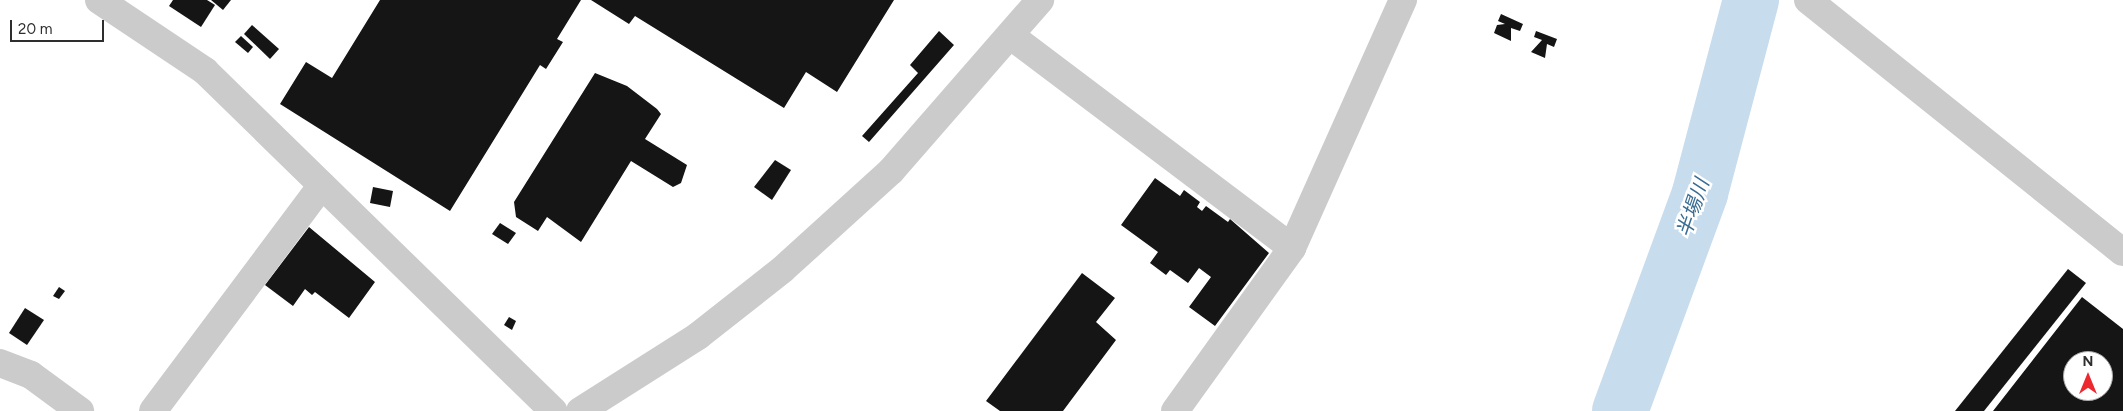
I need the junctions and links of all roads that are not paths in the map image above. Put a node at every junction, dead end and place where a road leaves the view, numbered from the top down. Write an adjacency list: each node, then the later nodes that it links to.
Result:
1 (99, 0): 6 (street)
2 (1040, 0): 5 (street)
3 (1402, 0): 7 (street)
4 (1813, 4): 8 (street)
5 (1011, 36): 7 (street); 13 (street)
6 (322, 185): 11 (street); 12 (street)
7 (1292, 248): 14 (street)
8 (2123, 252)
9 (0, 363): 10 (street)
10 (80, 411)
11 (153, 411)
12 (553, 411)
13 (580, 411)
14 (1175, 411)

